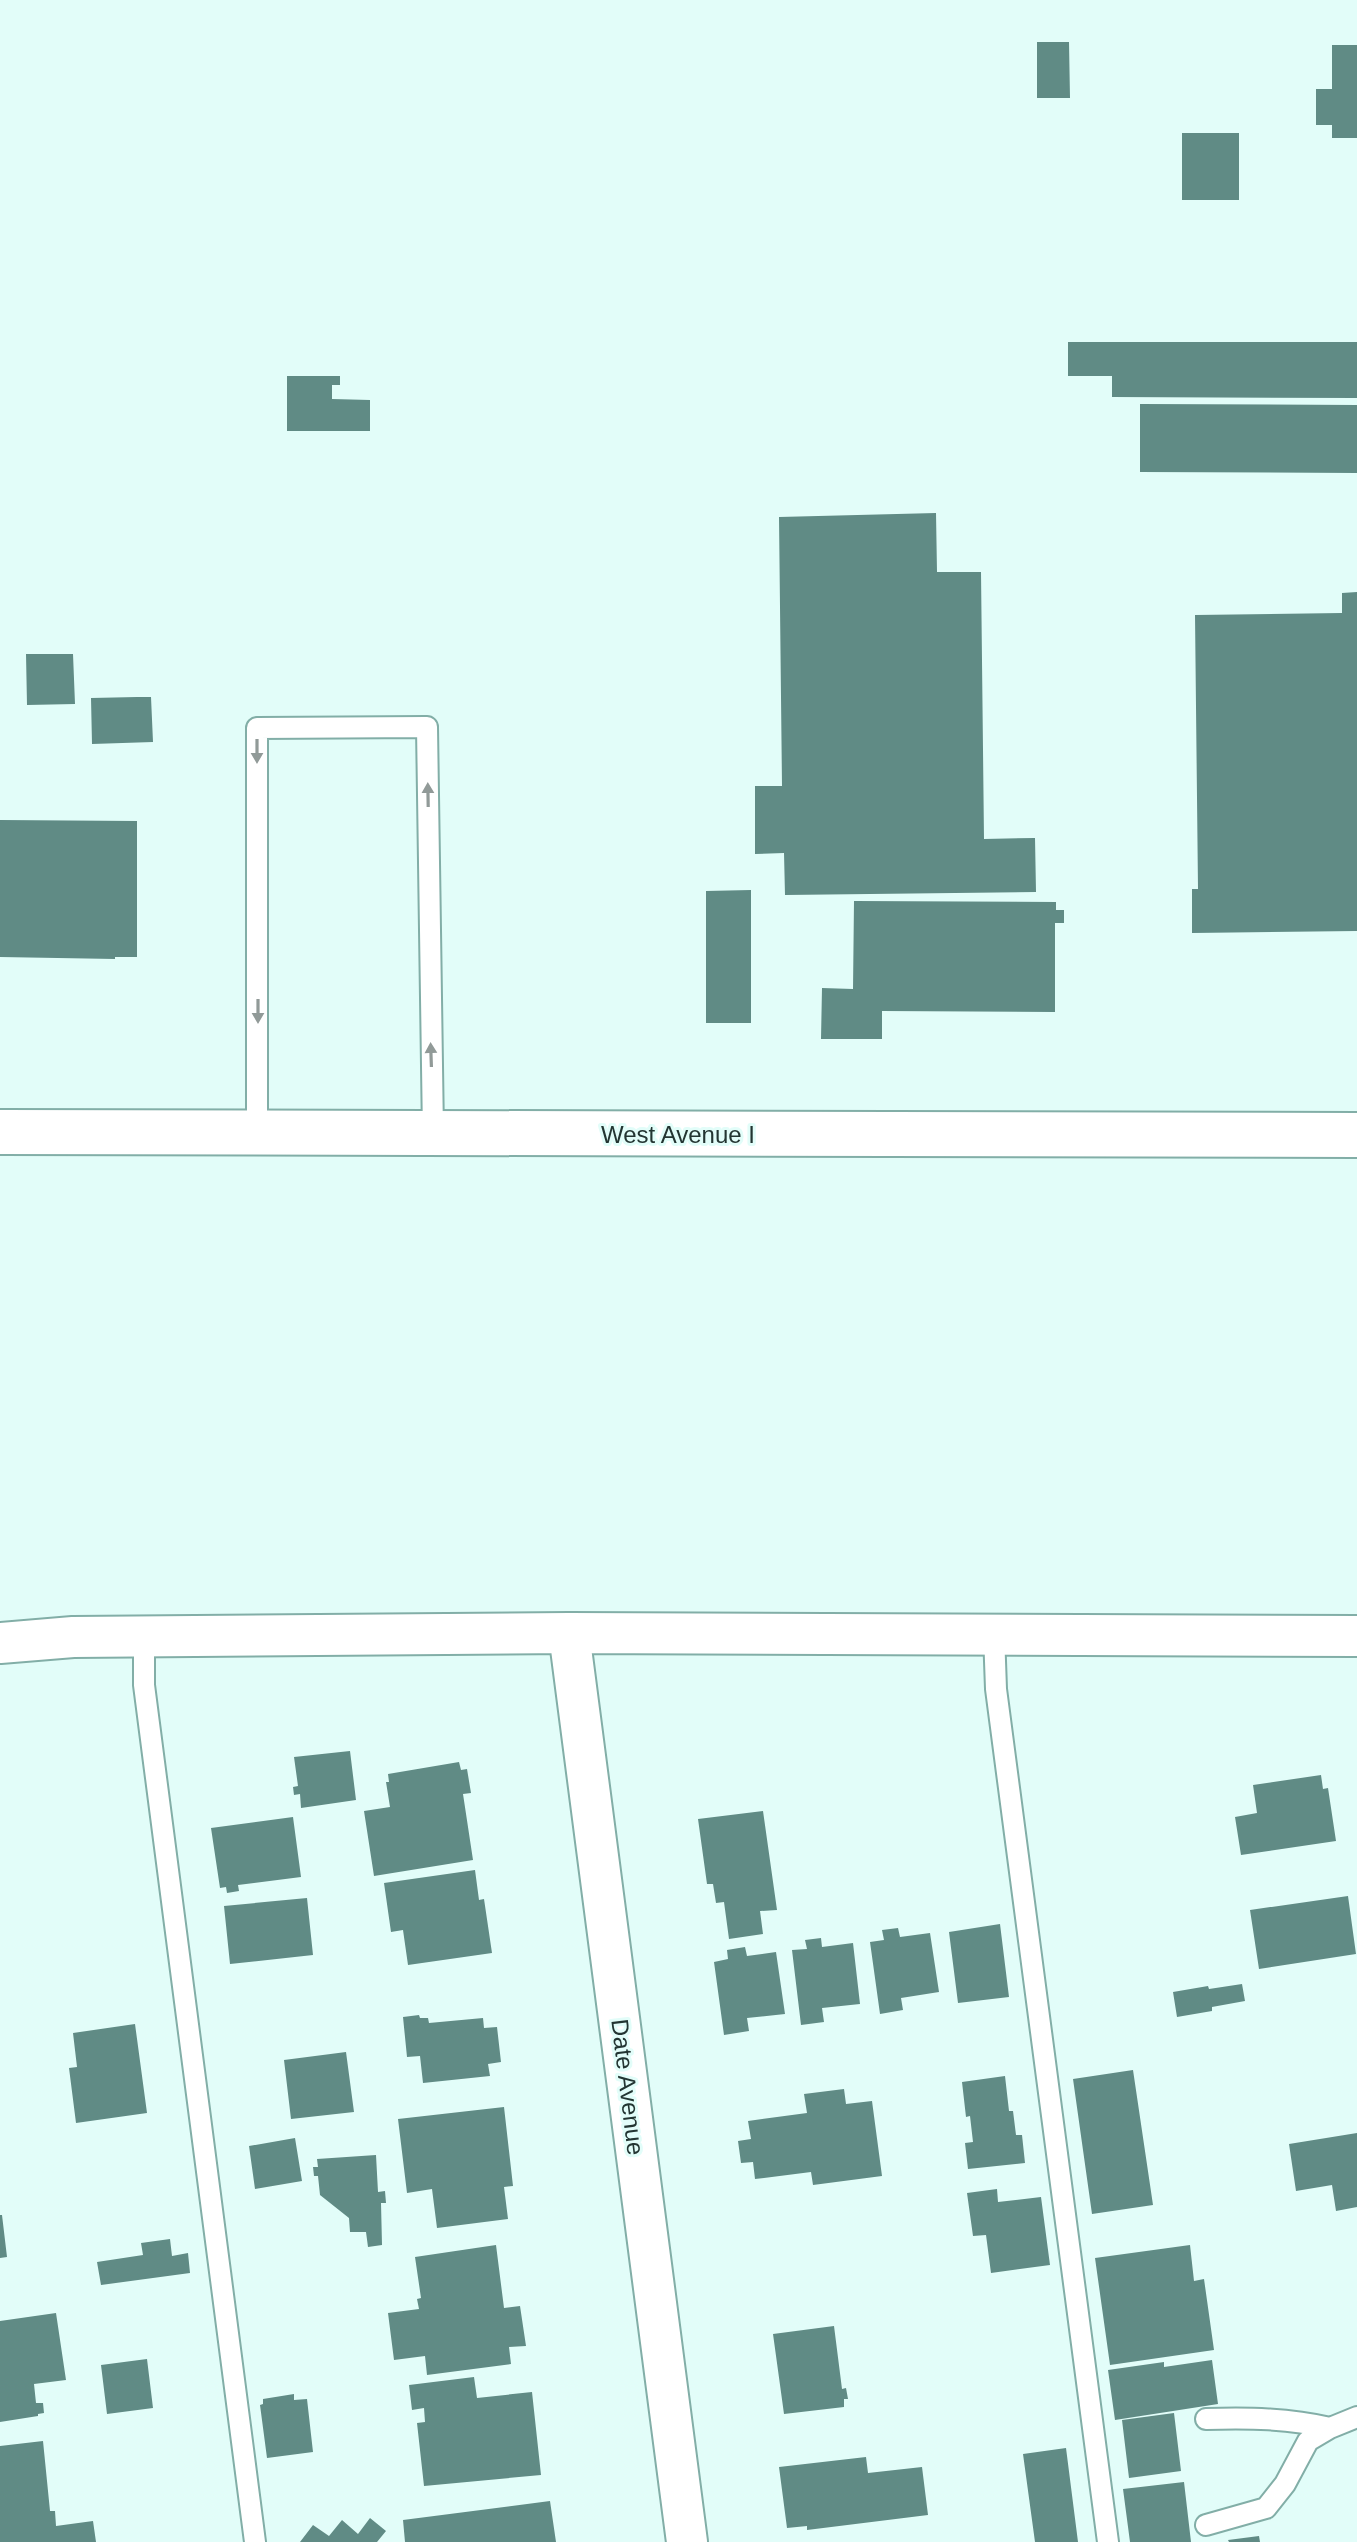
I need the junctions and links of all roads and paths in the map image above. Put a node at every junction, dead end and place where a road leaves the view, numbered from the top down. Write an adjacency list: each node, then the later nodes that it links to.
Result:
1 (0, 1132): 2 (main road, West Avenue I)
2 (257, 1133): 3 (main road, West Avenue I); 3 (lane, one-way to 2)
3 (433, 1133): 4 (main road, West Avenue I)
4 (1357, 1135)
5 (569, 1633): 6 (street); 8 (street); 15 (street, Date Avenue)
6 (994, 1633): 7 (street); 16 (lane)
7 (1357, 1636)
8 (144, 1637): 9 (street); 14 (lane)
9 (0, 1643)
10 (1357, 2417): 12 (lane)
11 (1206, 2419): 12 (lane)
12 (1330, 2428): 13 (lane)
13 (1206, 2525)
14 (255, 2542)
15 (687, 2542)
16 (1108, 2542)

